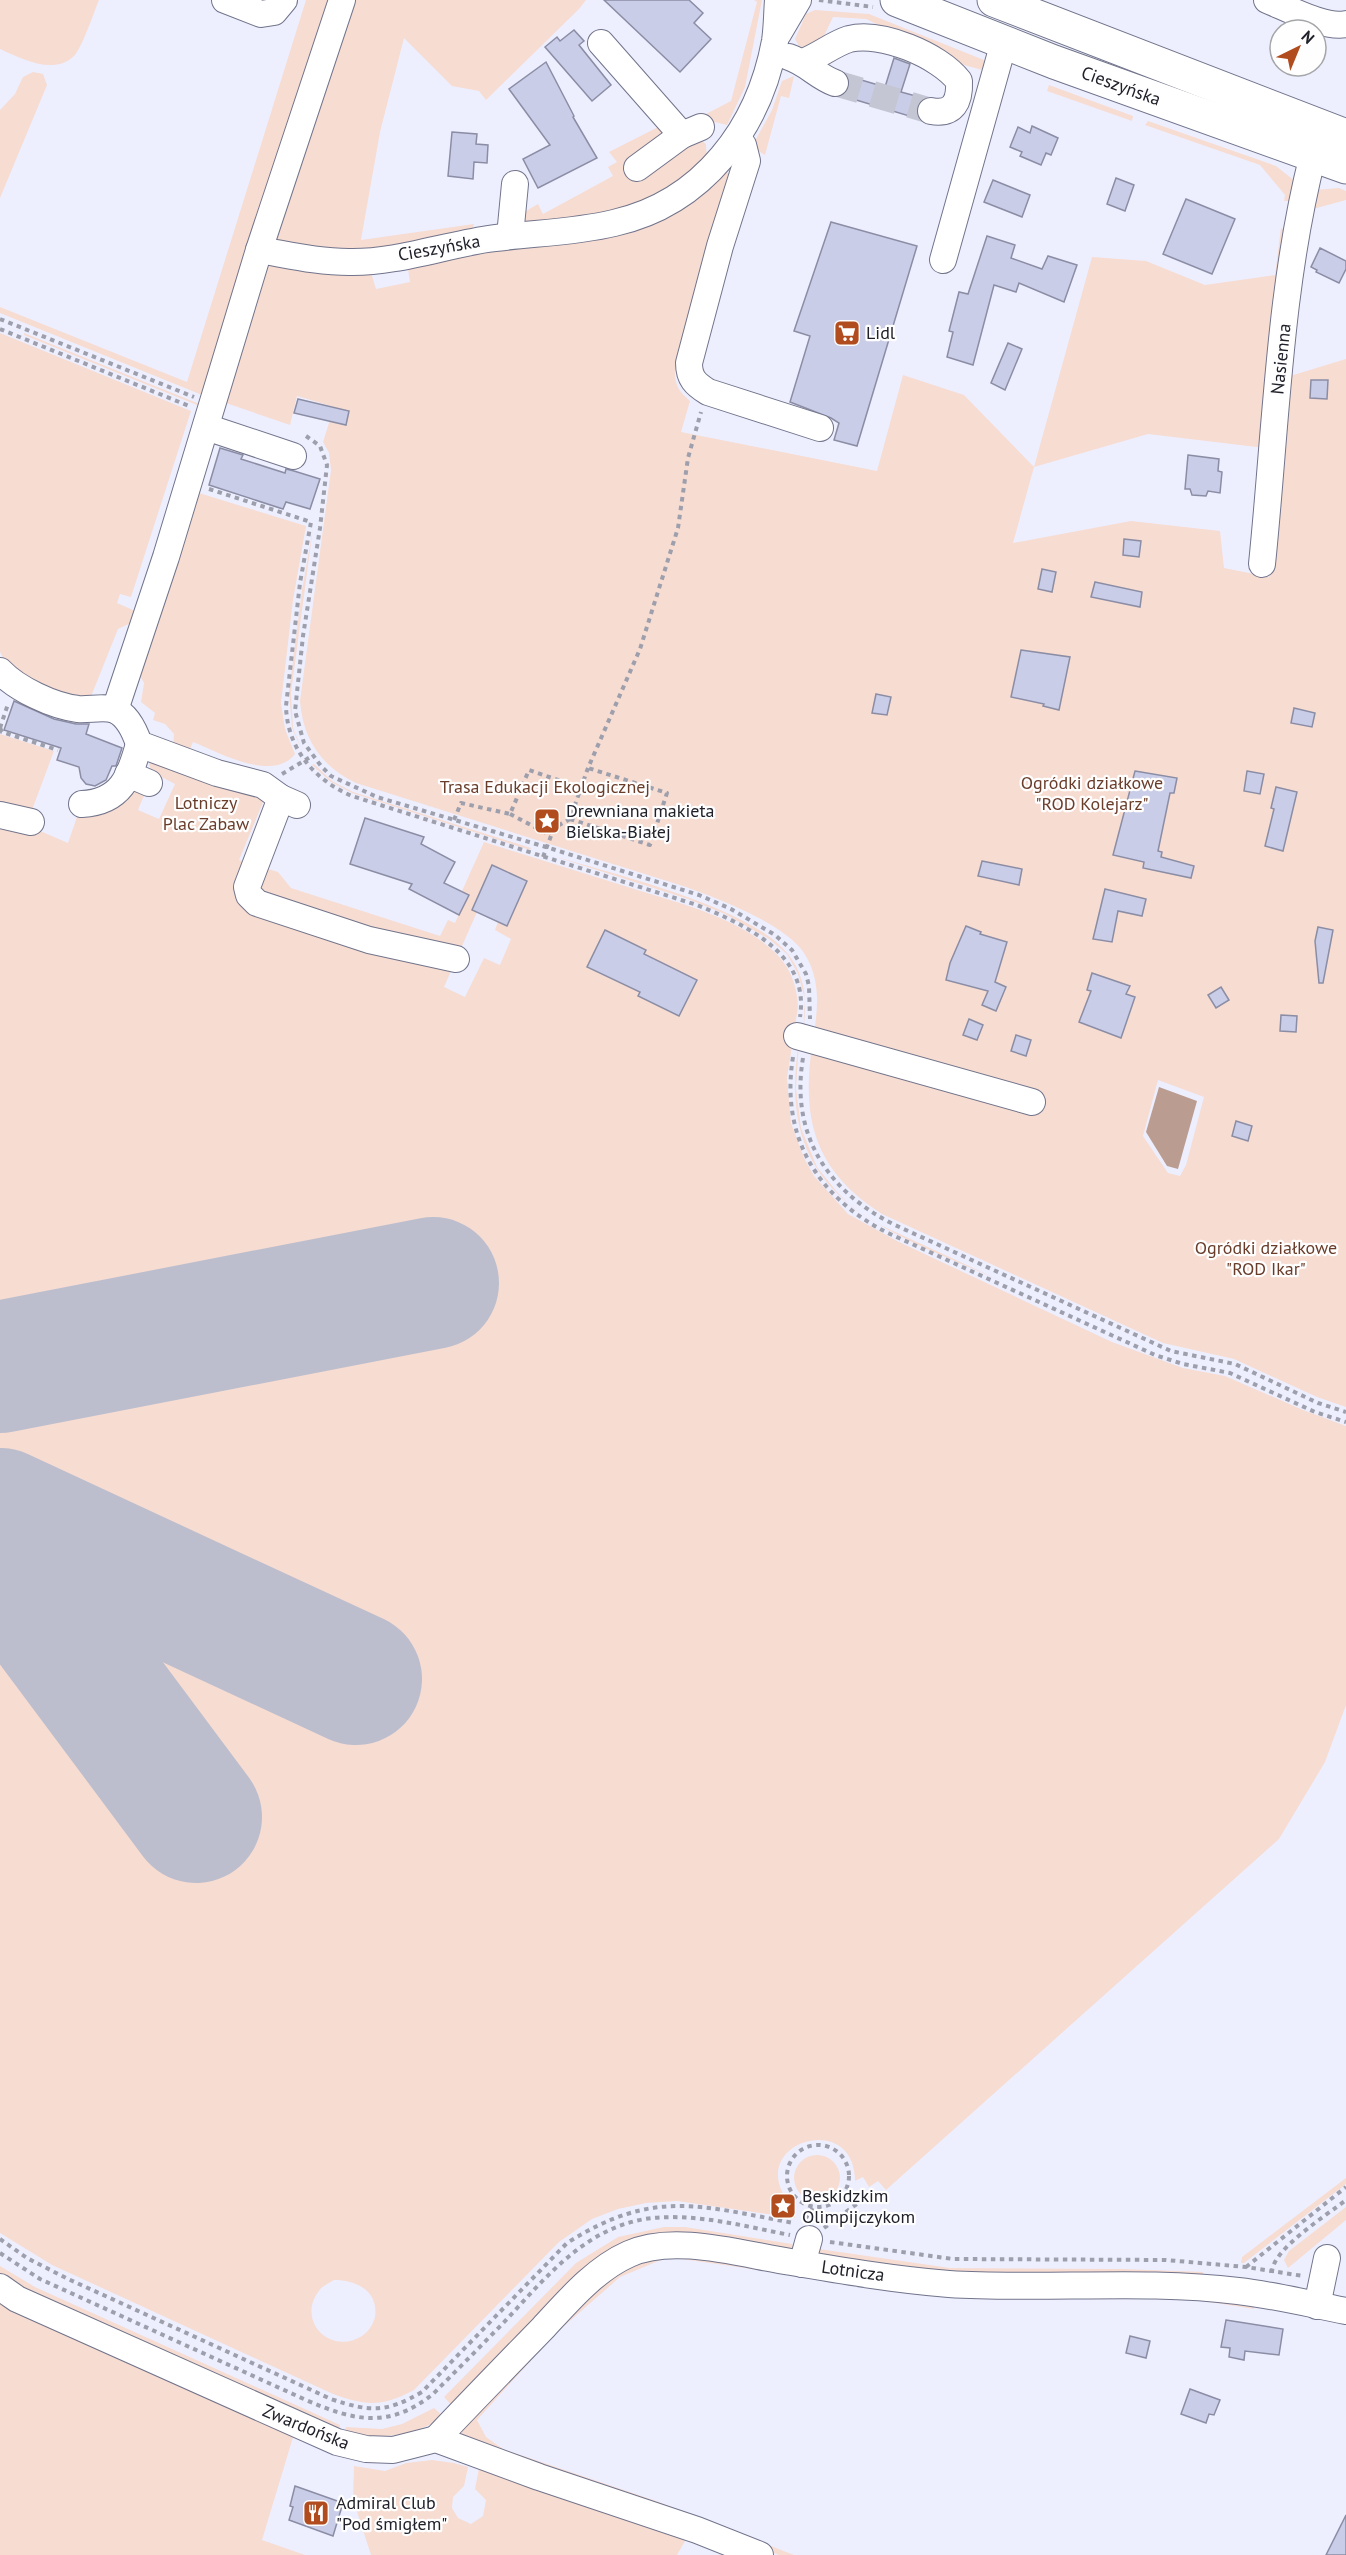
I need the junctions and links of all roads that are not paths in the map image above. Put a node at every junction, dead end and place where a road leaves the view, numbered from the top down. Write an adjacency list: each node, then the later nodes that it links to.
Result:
1 (225, 0): 2 (street)
2 (284, 0)
3 (342, 0): 24 (street)
4 (778, 0): 12 (street, Cieszyńska)
5 (798, 0): 12 (street, Cieszyńska)
6 (897, 0): 10 (main road, Cieszyńska)
7 (994, 0): 17 (main road, Cieszyńska)
8 (1267, 0): 9 (street)
9 (1346, 24)
10 (1004, 42): 19 (main road, Cieszyńska); 25 (street)
11 (601, 43): 16 (street)
12 (773, 46): 13 (street); 18 (street, Cieszyńska)
13 (803, 62): 14 (street); 15 (street)
14 (835, 83)
15 (932, 111)
16 (693, 125): 18 (street); 21 (street)
17 (1346, 136)
18 (731, 147): 23 (street, Cieszyńska); 27 (street)
19 (1313, 155): 20 (main road, Cieszyńska); 29 (street, Nasienna)
20 (1346, 167)
21 (637, 168)
22 (515, 184): 23 (street)
23 (498, 238): 24 (street, Cieszyńska)
24 (259, 250): 26 (street)
25 (943, 260)
26 (210, 415): 28 (street); 31 (street)
27 (820, 428)
28 (297, 445)
29 (1262, 564)
30 (0, 671): 31 (street)
31 (115, 710): 32 (street)
32 (139, 744): 33 (street); 36 (street)
33 (82, 804)
34 (0, 815): 35 (street)
35 (31, 822)
36 (456, 959)
37 (802, 1037): 38 (street)
38 (1032, 1102)
39 (809, 2238): 41 (street)
40 (1326, 2259): 43 (street)
41 (802, 2264): 43 (street, Lotnicza); 45 (street, Lotnicza)
42 (0, 2287): 45 (street, Zwardońska)
43 (1317, 2306): 44 (street, Lotnicza)
44 (1346, 2311)
45 (436, 2439): 46 (street)
46 (760, 2555)

